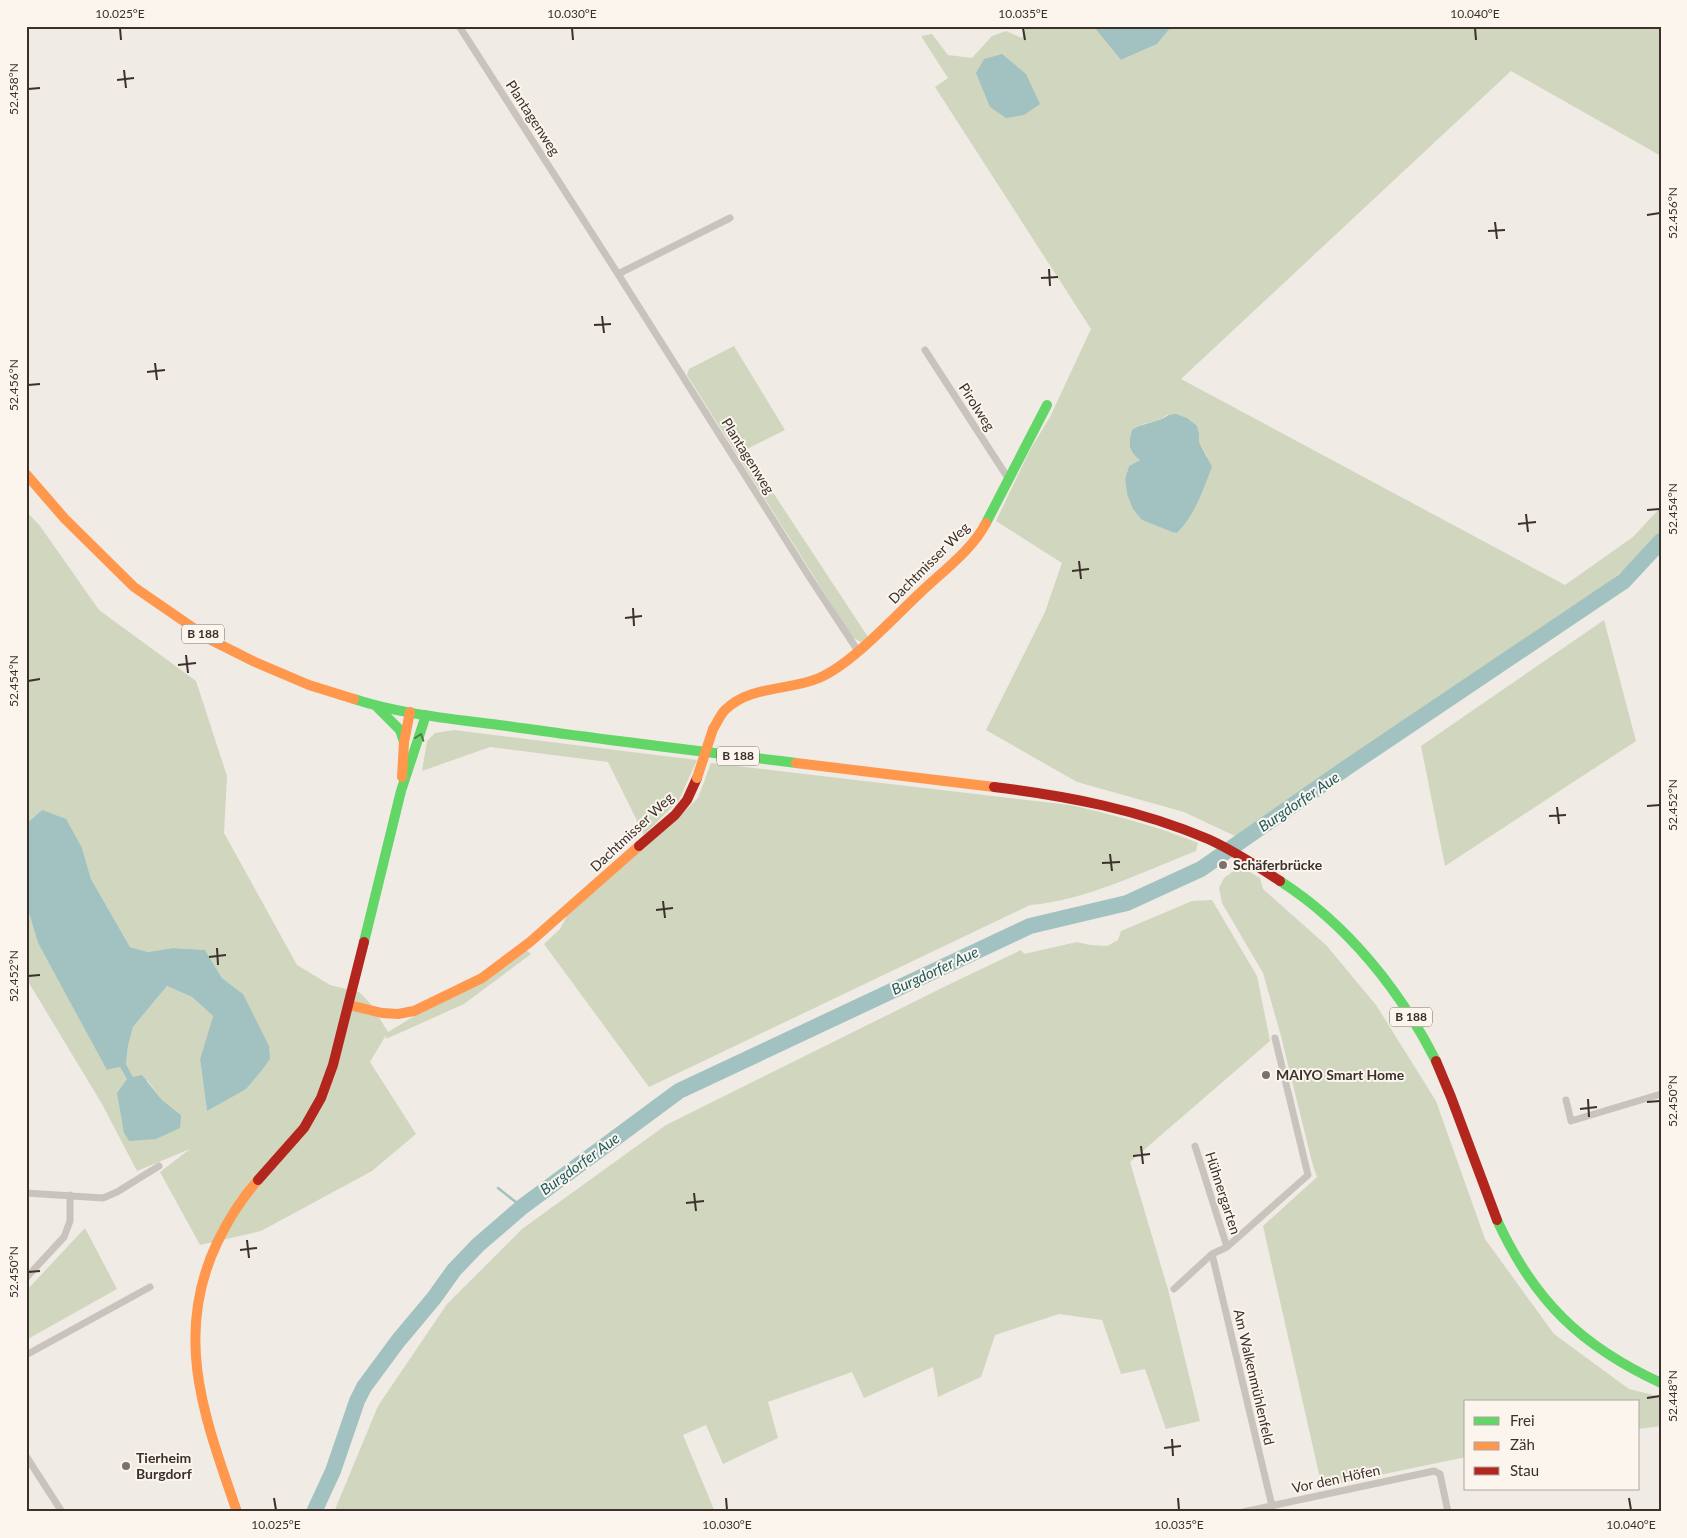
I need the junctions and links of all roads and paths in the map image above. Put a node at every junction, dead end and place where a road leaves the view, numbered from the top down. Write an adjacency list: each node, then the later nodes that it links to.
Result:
1 (460, 26): 3 (street, Plantagenweg)
2 (730, 218): 3 (street)
3 (618, 274): 8 (street, Plantagenweg)
4 (925, 350): 7 (street, Pirolweg)
5 (1047, 405): 7 (main road, Dachtmisser Weg)
6 (26, 474): 9 (main road, B 188)
7 (1008, 478): 8 (main road, Dachtmisser Weg)
8 (858, 651): 14 (main road, Dachtmisser Weg, bridge)
9 (376, 706): 10 (main road, B 188); 12 (main road)
10 (410, 712): 11 (main road, B 188); 12 (main road)
11 (426, 716): 13 (main road, one-way to 11); 28 (main road, B 188)
12 (404, 742): 13 (main road)
13 (401, 790): 14 (main road)
14 (349, 1004): 32 (main road)
15 (1276, 1038): 22 (street)
16 (1661, 1094): 17 (street)
17 (1566, 1100)
18 (1195, 1146): 22 (street, Hühnergarten)
19 (159, 1166): 21 (street)
20 (26, 1193): 21 (street)
21 (70, 1195): 24 (street)
22 (1228, 1247): 23 (street)
23 (1212, 1254): 26 (street); 30 (street, Am Walkenmühlenfeld)
24 (26, 1278)
25 (150, 1287): 27 (street)
26 (1174, 1289)
27 (26, 1356)
28 (1661, 1383)
29 (26, 1456): 31 (street)
30 (1272, 1506): 33 (street, Vor den Höfen); 34 (street, Vor den Höfen)
31 (62, 1512)
32 (237, 1512)
33 (1243, 1512)
34 (1448, 1512)

